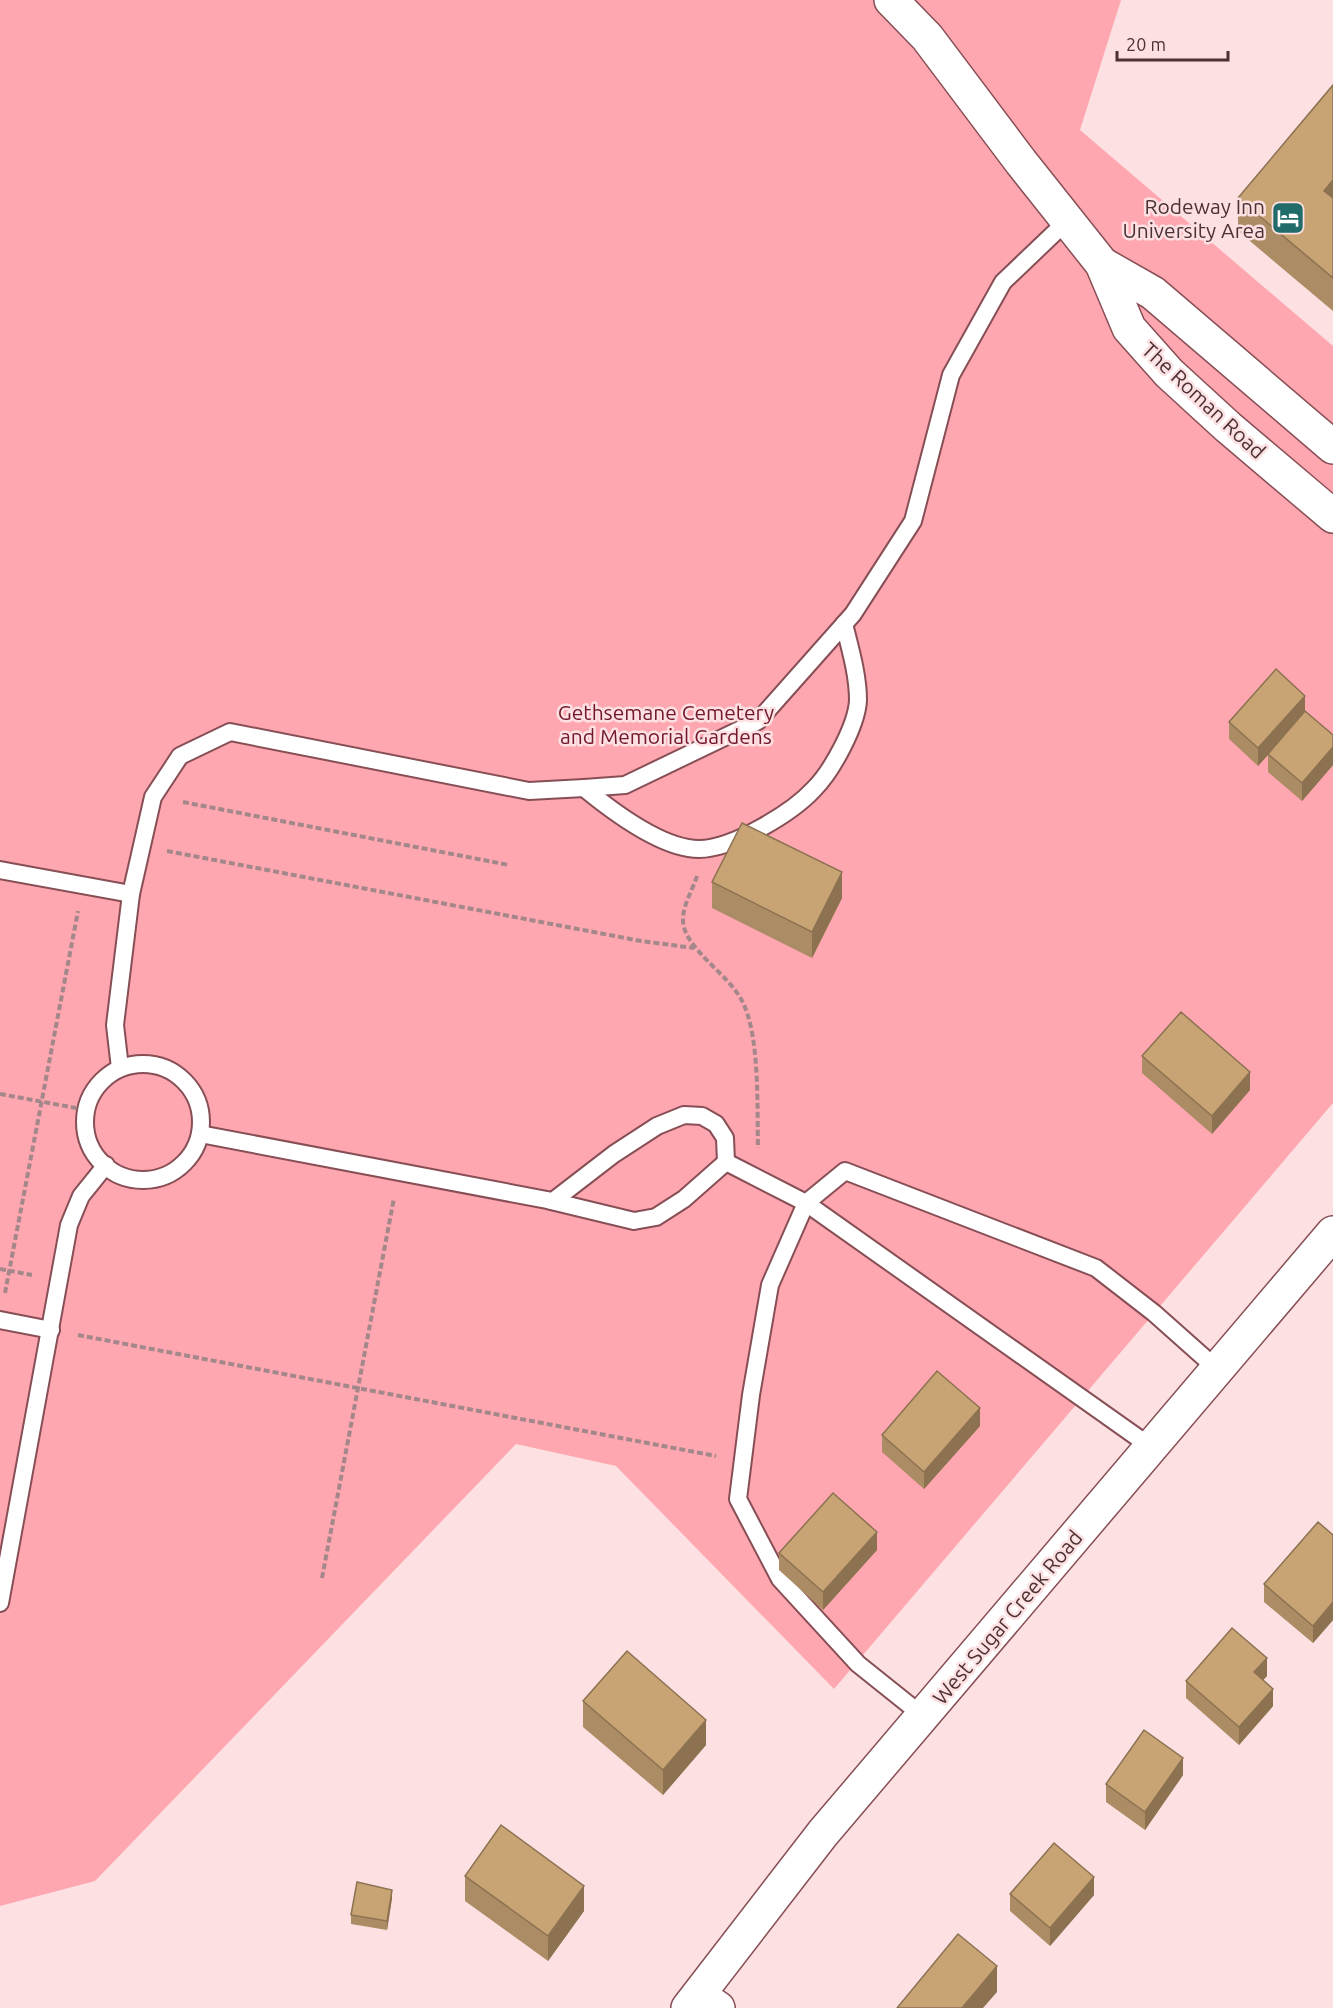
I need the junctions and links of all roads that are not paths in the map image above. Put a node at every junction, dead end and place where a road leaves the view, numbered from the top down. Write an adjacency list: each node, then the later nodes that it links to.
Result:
1 (891, 0): 2 (main road, The Roman Road)
2 (1068, 220): 3 (main road, The Roman Road); 6 (lane)
3 (1102, 264): 4 (main road, The Roman Road); 5 (main road, The Roman Road)
4 (1333, 447)
5 (1333, 516)
6 (844, 624): 7 (lane); 7 (lane)
7 (584, 788): 9 (lane)
8 (0, 870): 9 (lane)
9 (131, 894): 10 (lane)
10 (120, 1068): 11 (lane); 13 (lane)
11 (200, 1134): 13 (lane); 14 (lane)
12 (726, 1162): 14 (lane); 14 (lane); 15 (lane)
13 (106, 1166): 18 (lane)
14 (553, 1202)
15 (806, 1203): 19 (lane); 20 (lane); 22 (lane)
16 (1333, 1233): 19 (main road, West Sugar Creek Road)
17 (0, 1320): 18 (lane)
18 (51, 1330): 21 (lane)
19 (1217, 1369): 20 (main road, West Sugar Creek Road)
20 (1151, 1447): 22 (main road, West Sugar Creek Road)
21 (0, 1603)
22 (923, 1716): 23 (main road, West Sugar Creek Road)
23 (702, 2004)

